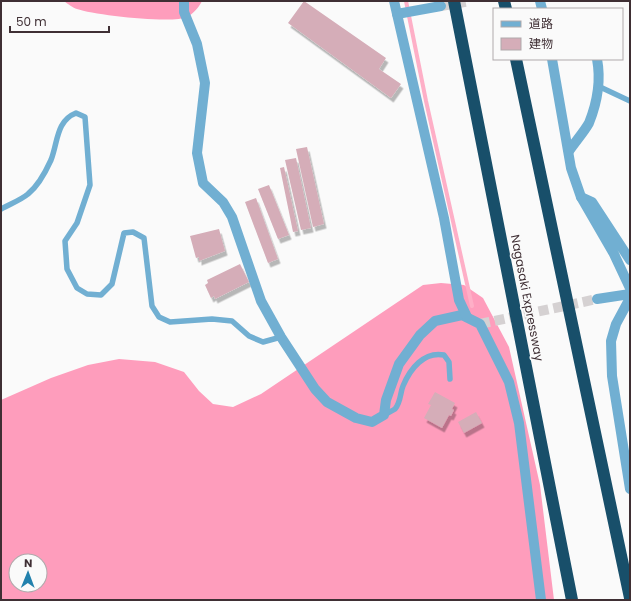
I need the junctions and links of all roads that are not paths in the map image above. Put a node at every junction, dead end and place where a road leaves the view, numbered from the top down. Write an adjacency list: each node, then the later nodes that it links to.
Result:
1 (184, 1): 20 (street)
2 (394, 1): 5 (street)
3 (454, 1): 26 (highway, Nagasaki Expressway)
4 (441, 6): 5 (street)
5 (398, 13): 19 (street)
6 (516, 60): 24 (highway)
7 (552, 60): 11 (street)
8 (597, 60): 9 (street)
9 (598, 86): 10 (lane); 11 (street)
10 (630, 102)
11 (569, 151): 12 (street)
12 (581, 197): 14 (street); 15 (street)
13 (1, 209): 20 (lane)
14 (630, 260)
15 (630, 288)
16 (630, 294): 18 (street)
17 (630, 298): 23 (street)
18 (597, 299)
19 (467, 317): 22 (street); 25 (street)
20 (281, 337): 22 (street)
21 (450, 379): 22 (lane)
22 (384, 415)
23 (630, 489)
24 (630, 598)
25 (541, 600)
26 (572, 600)

